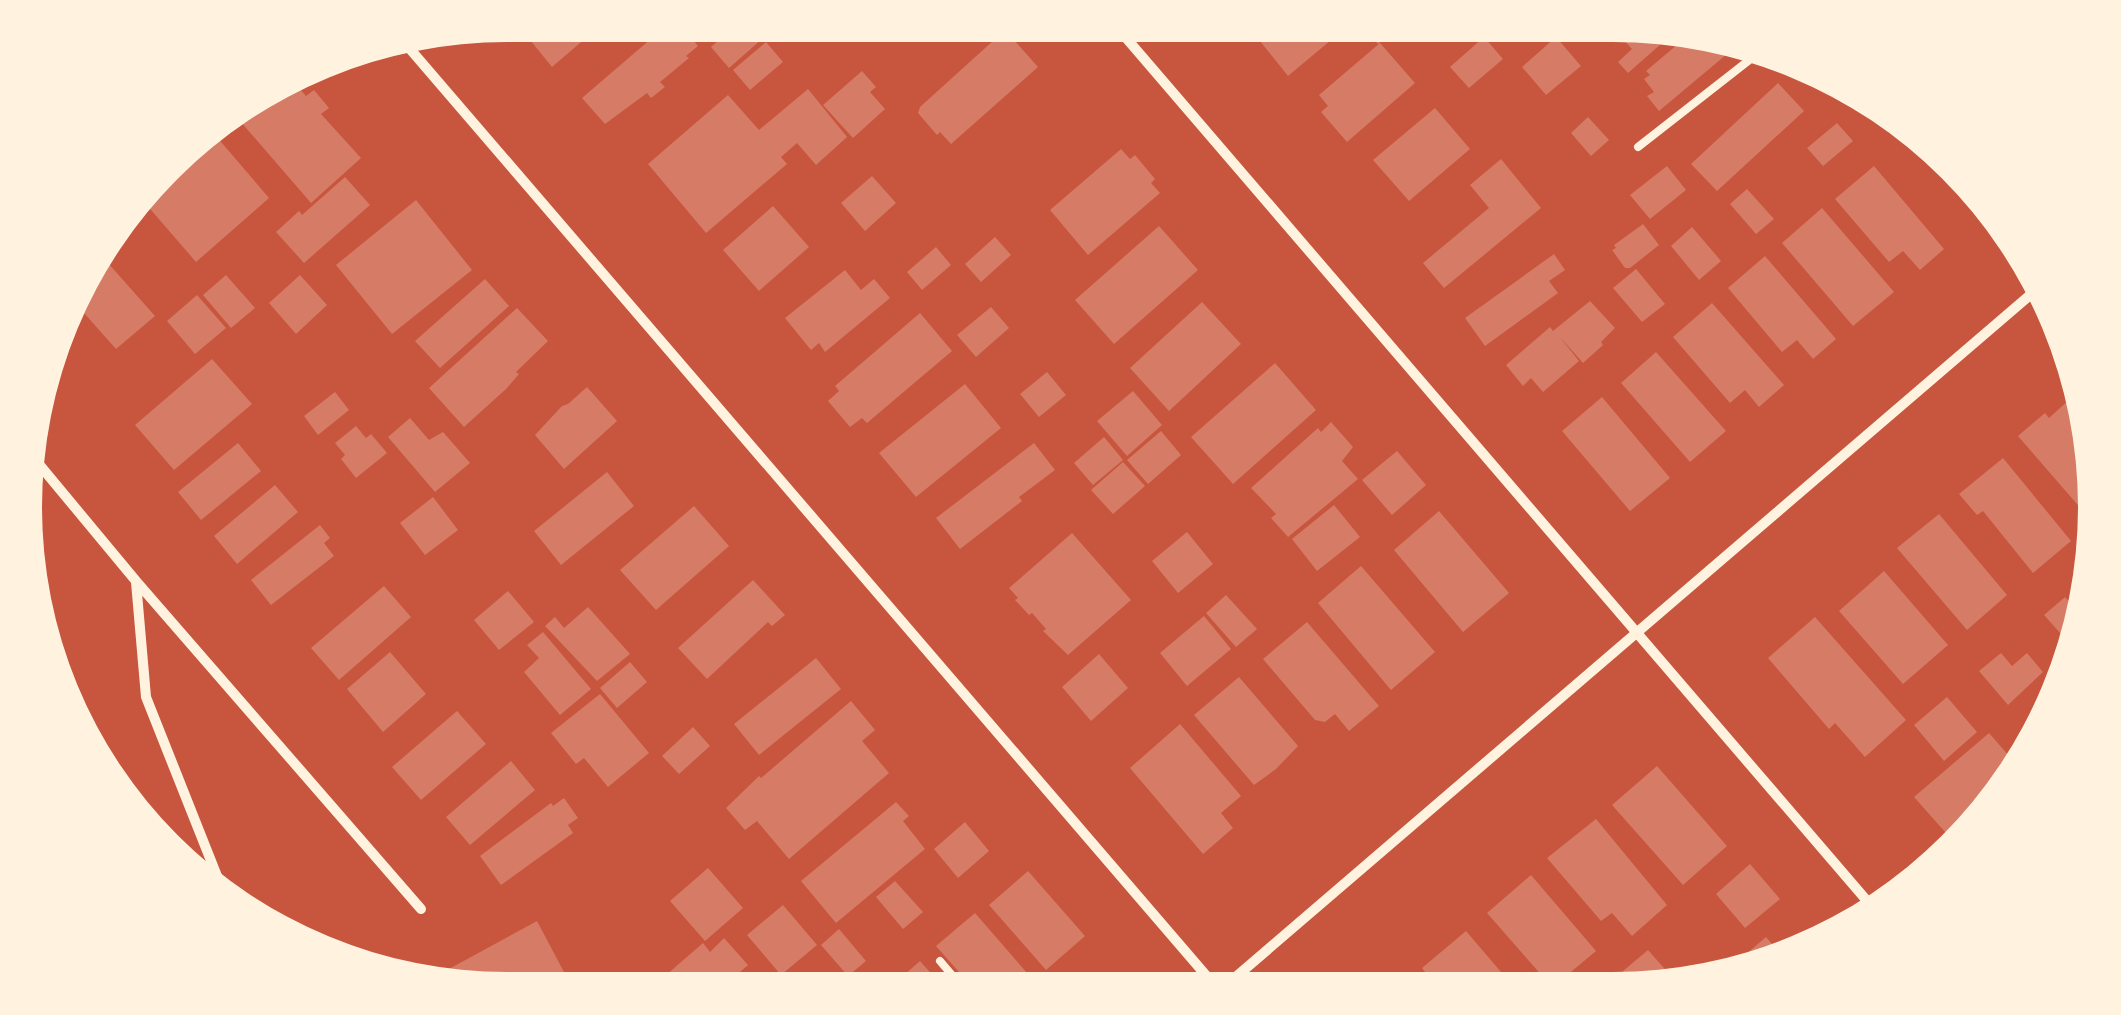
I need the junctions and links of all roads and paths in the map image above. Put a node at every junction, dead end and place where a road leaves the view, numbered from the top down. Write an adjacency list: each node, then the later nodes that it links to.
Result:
1 (1130, 42): 8 (street)
2 (413, 52): 14 (street)
3 (1747, 62): 4 (lane)
4 (1638, 147)
5 (2028, 296): 8 (street)
6 (44, 469): 7 (street)
7 (136, 581): 9 (street); 11 (street)
8 (1636, 632): 10 (street); 15 (street)
9 (214, 867)
10 (1865, 898)
11 (421, 909)
12 (940, 961): 13 (lane)
13 (949, 972)
14 (1202, 972)
15 (1243, 972)

